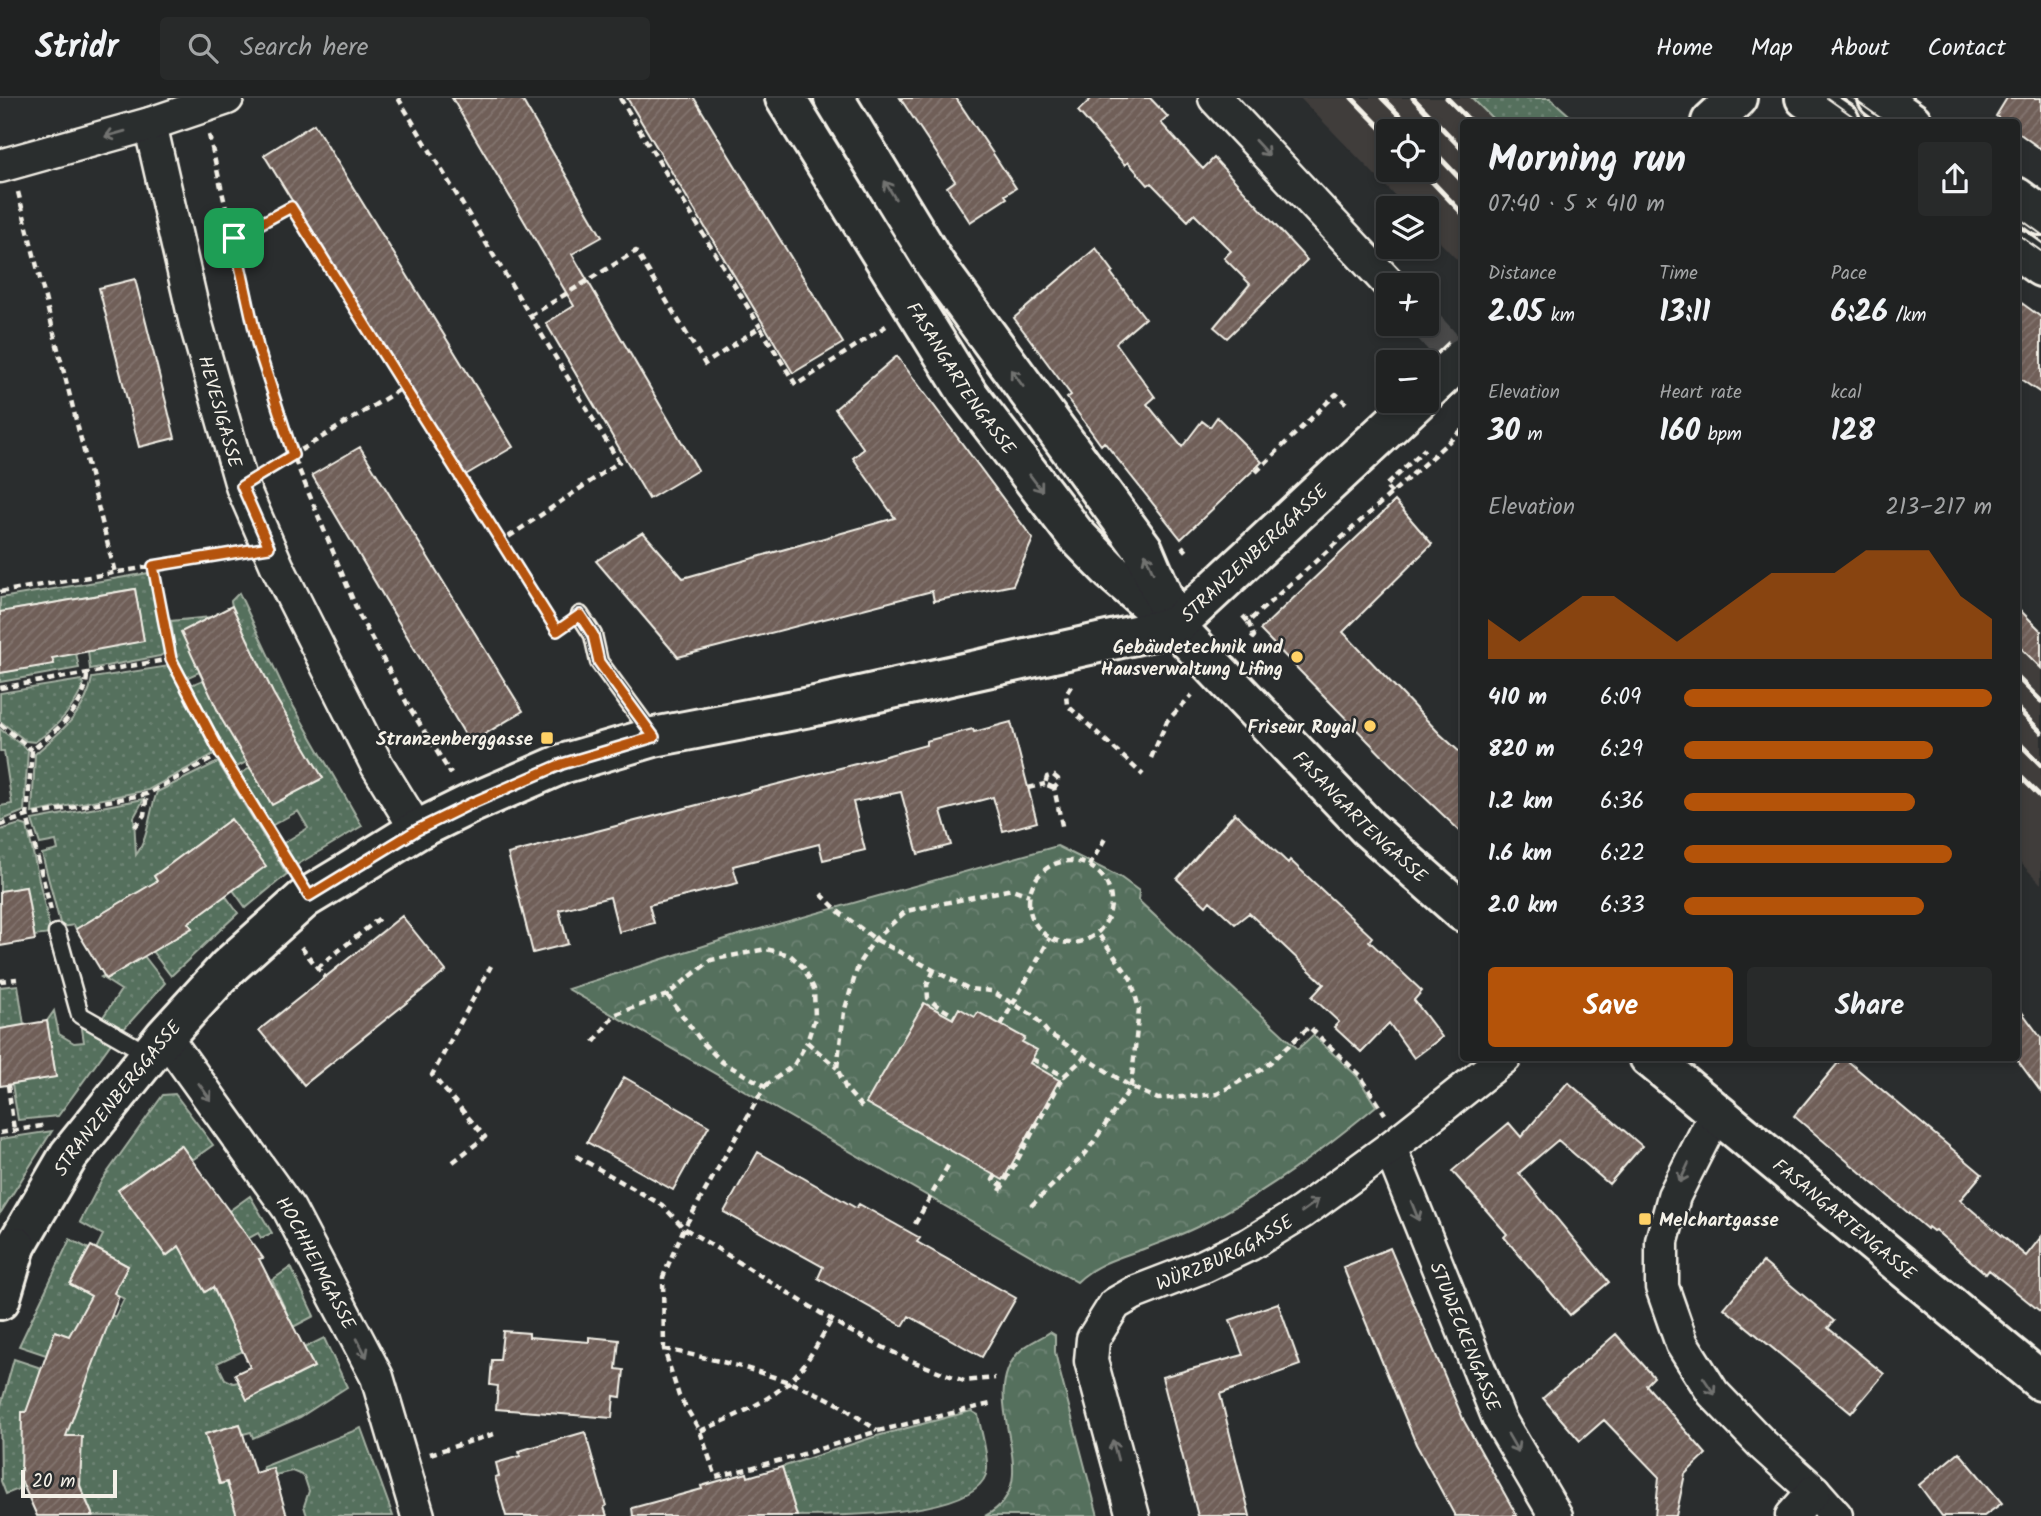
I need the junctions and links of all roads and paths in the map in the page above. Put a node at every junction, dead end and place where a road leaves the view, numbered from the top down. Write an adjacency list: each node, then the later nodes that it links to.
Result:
1 (398, 98): 21 (path)
2 (620, 98): 23 (path)
3 (785, 98): 45 (main road, FASANGARTENGASSE, one-way to 45)
4 (834, 98): 45 (main road, FASANGARTENGASSE, one-way to 4)
5 (1215, 98): 20 (street, one-way to 20)
6 (1737, 98): 10 (main road)
7 (1805, 98): 11 (main road)
8 (1878, 98): 12 (main road)
9 (215, 102): 13 (street); 17 (path)
10 (1714, 119)
11 (1836, 119)
12 (1908, 119)
13 (150, 124): 14 (street, one-way to 14); 33 (street, HEVESIGASSE)
14 (9, 177): 40 (path)
15 (2020, 200): 16 (main road)
16 (2041, 215)
17 (234, 238): 26 (path); 31 (path)
18 (2020, 252): 19 (main road)
19 (2041, 267)
20 (1379, 273)
21 (530, 316): 23 (path); 35 (path)
22 (888, 325): 23 (path)
23 (760, 327)
24 (1460, 360): 25 (main road, bridge)
25 (1439, 380)
26 (404, 387): 31 (path); 35 (path)
27 (1346, 404): 32 (path)
28 (1404, 413): 45 (main road, STRANZENBERGGASSE)
29 (1460, 432): 34 (path)
30 (1425, 449): 34 (path)
31 (293, 455): 33 (path); 62 (path)
32 (1256, 472)
33 (242, 486): 37 (street, HEVESIGASSE)
34 (1392, 493): 44 (path)
35 (501, 542): 42 (path)
36 (1182, 546): 38 (path)
37 (269, 547): 39 (path); 66 (street, HEVESIGASSE)
38 (1190, 555)
39 (153, 566): 40 (path); 47 (path)
40 (116, 573): 41 (path)
41 (0, 592)
42 (580, 615): 53 (lane)
43 (1243, 616): 44 (path)
44 (1248, 622): 46 (path)
45 (1175, 626): 53 (main road, STRANZENBERGGASSE); 73 (main road, FASANGARTENGASSE)
46 (1250, 641)
47 (171, 659): 48 (path); 55 (path)
48 (87, 673): 49 (path); 54 (path)
49 (0, 688)
50 (1066, 694): 57 (path)
51 (1193, 694): 56 (path)
52 (0, 724): 54 (path)
53 (654, 737): 62 (main road, STRANZENBERGGASSE)
54 (32, 750): 63 (path)
55 (221, 754): 61 (path); 72 (path)
56 (1151, 758)
57 (1143, 775)
58 (1045, 784): 59 (path); 60 (path); 60 (path)
59 (1028, 788)
60 (1054, 788): 67 (path)
61 (147, 794): 63 (path); 65 (path)
62 (470, 804): 66 (main road, STRANZENBERGGASSE)
63 (27, 816): 64 (path); 76 (path)
64 (0, 825)
65 (135, 827)
66 (417, 830): 72 (main road, STRANZENBERGGASSE)
67 (1063, 830)
68 (1106, 837): 69 (path)
69 (1089, 866): 71 (path); 75 (path)
70 (821, 894): 78 (path)
71 (1029, 895): 77 (path); 78 (path)
72 (309, 896): 92 (main road, STRANZENBERGGASSE)
73 (1460, 909)
74 (381, 917): 81 (path)
75 (1097, 932): 77 (path); 101 (path)
76 (57, 933): 92 (lane)
77 (1050, 938): 87 (path)
78 (875, 939): 82 (path); 97 (path)
79 (300, 946): 81 (path)
80 (491, 965): 108 (path)
81 (317, 968): 83 (path)
82 (934, 970): 87 (path); 88 (path)
83 (325, 977)
84 (17, 979): 85 (path)
85 (0, 981)
86 (667, 995): 90 (path); 91 (path); 100 (path)
87 (1013, 1004): 89 (path); 93 (path)
88 (955, 1016)
89 (1001, 1025)
90 (594, 1042)
91 (807, 1042): 97 (path); 100 (path)
92 (157, 1046): 114 (main road, STRANZENBERGGASSE); 125 (street, HOCHHEIMGASSE, one-way to 125)
93 (1084, 1057): 98 (path); 101 (path)
94 (1032, 1059): 98 (path)
95 (1500, 1061): 106 (street, WÜRZBURGGASSE)
96 (1654, 1061): 104 (main road, FASANGARTENGASSE)
97 (837, 1068): 103 (path)
98 (1064, 1076): 110 (path)
99 (8, 1085): 105 (path)
100 (765, 1086): 113 (path)
101 (1131, 1087): 102 (path); 111 (path)
102 (1379, 1103)
103 (862, 1107)
104 (1716, 1113): 119 (main road, FASANGARTENGASSE); 126 (street, one-way to 126)
105 (15, 1130)
106 (1390, 1148): 128 (street, WÜRZBURGGASSE, one-way to 106); 129 (street, STUWECKENGASSE, one-way to 129)
107 (576, 1156): 113 (path)
108 (453, 1162)
109 (949, 1164): 112 (path)
110 (996, 1175)
111 (1031, 1206)
112 (915, 1224)
113 (684, 1228): 116 (path); 117 (path)
114 (8, 1256): 115 (main road, STRANZENBERGGASSE)
115 (0, 1300)
116 (831, 1321): 118 (path); 120 (path)
117 (664, 1349): 120 (path); 122 (path)
118 (995, 1378)
119 (2041, 1381)
120 (788, 1383): 122 (path); 123 (path)
121 (990, 1404): 123 (path)
122 (700, 1431): 123 (path)
123 (878, 1431)
124 (494, 1434): 125 (path)
125 (402, 1462): 127 (street, HOCHHEIMGASSE)
126 (1814, 1490): 130 (street); 131 (street)
127 (418, 1516)
128 (1133, 1516)
129 (1556, 1516)
130 (1792, 1516)
131 (1836, 1516)

